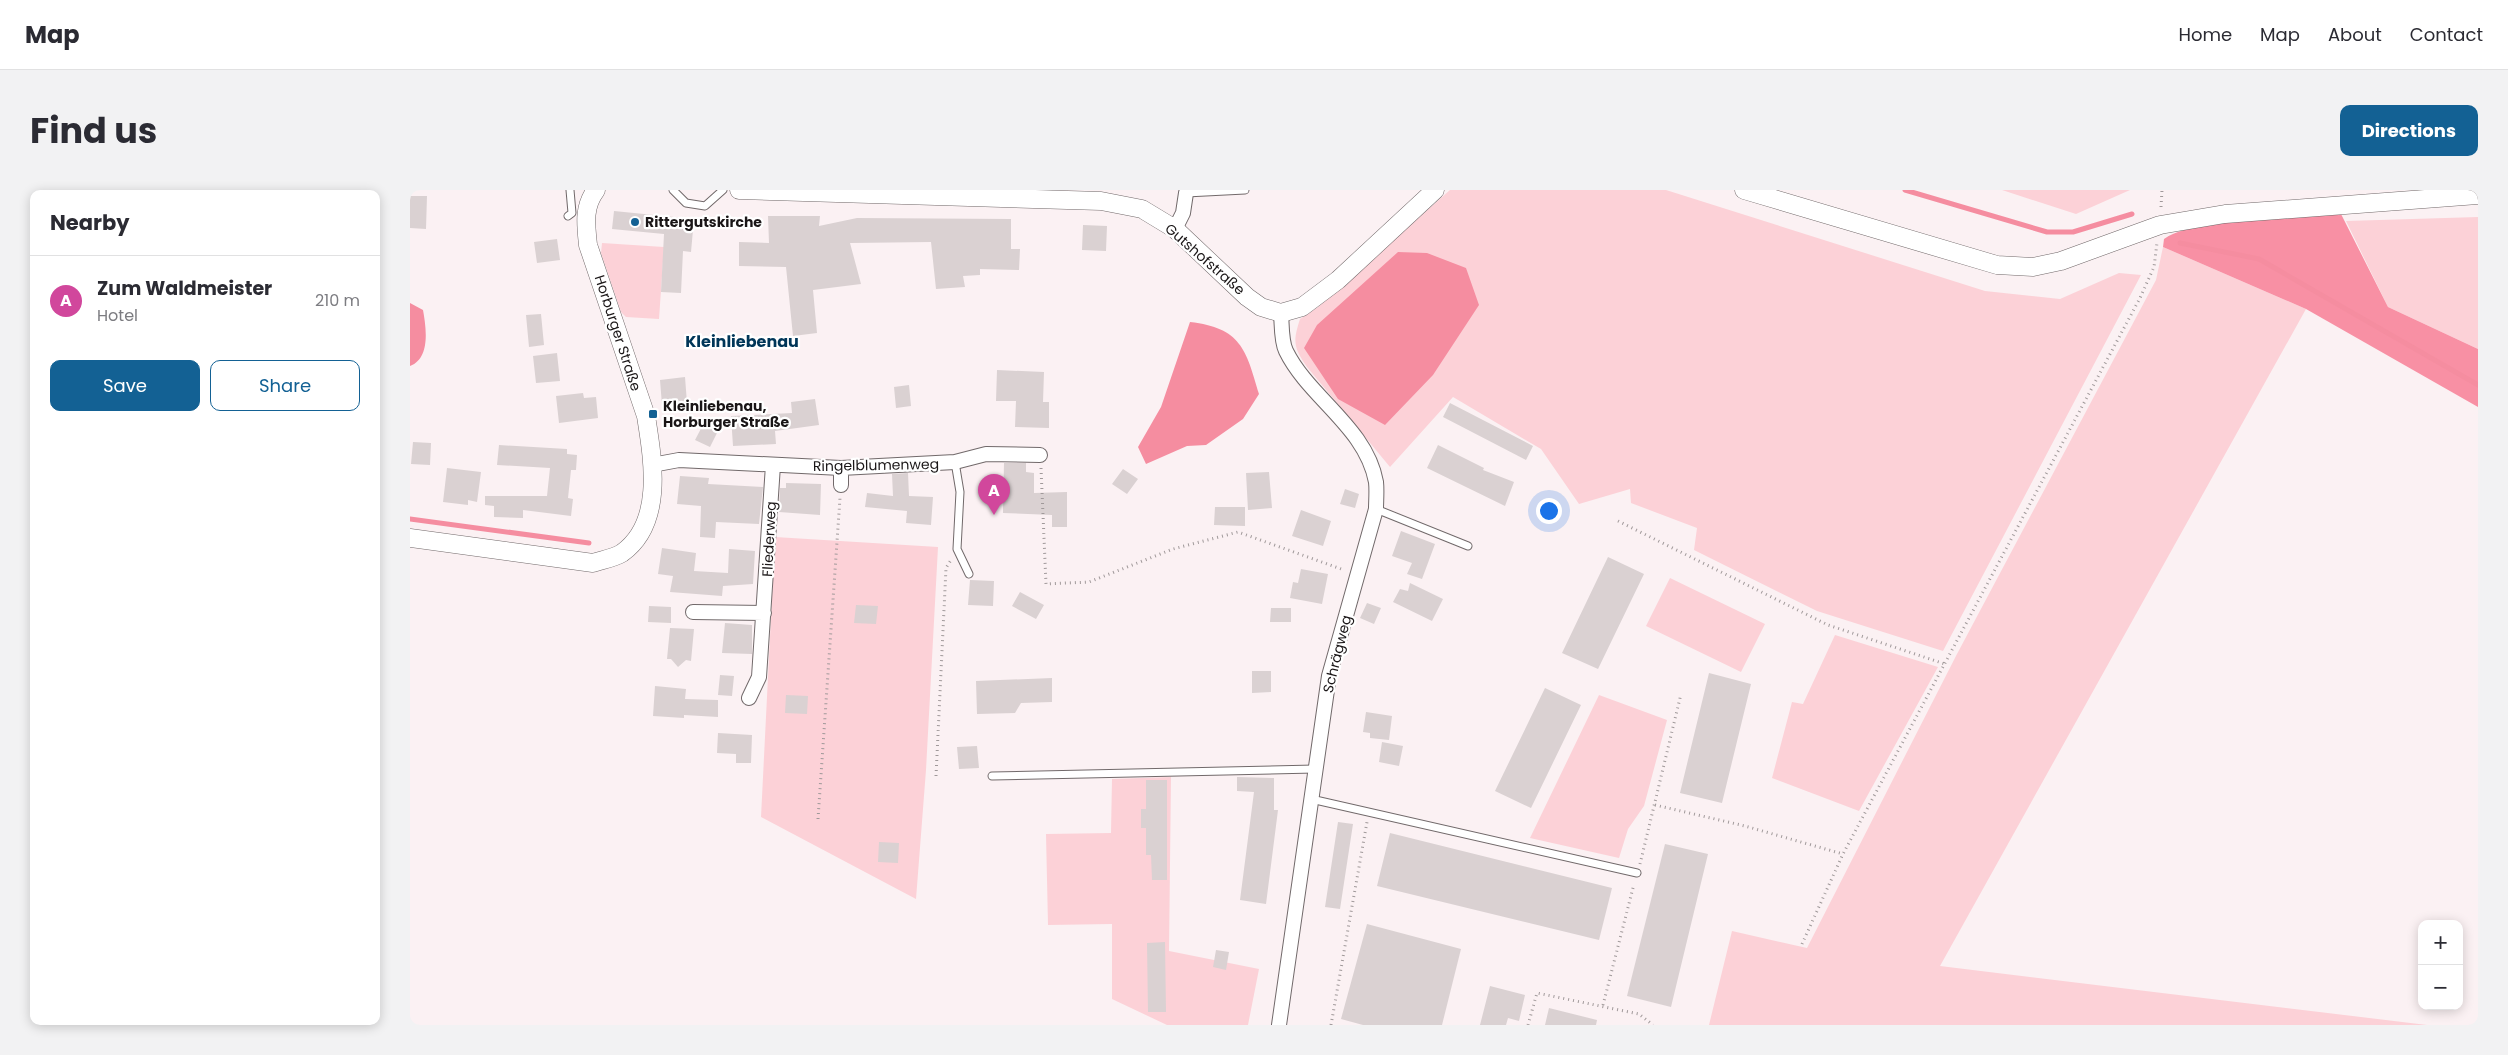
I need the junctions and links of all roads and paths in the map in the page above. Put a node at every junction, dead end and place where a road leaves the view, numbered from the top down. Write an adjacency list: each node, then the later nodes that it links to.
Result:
1 (570, 190): 12 (lane)
2 (596, 190): 18 (street, Horburger Straße)
3 (673, 190): 4 (lane)
4 (723, 190)
5 (739, 190): 10 (street, Gutshofstraße)
6 (1246, 190): 9 (lane)
7 (1435, 190): 15 (street)
8 (1744, 190): 13 (street)
9 (1186, 192): 14 (street)
10 (974, 193): 14 (street, Gutshofstraße)
11 (2478, 195): 13 (street)
12 (568, 216)
13 (2160, 225): 31 (path)
14 (1175, 230): 15 (street, Gutshofstraße)
15 (1281, 313): 22 (street, Schrägweg)
16 (1040, 455): 17 (street, Ringelblumenweg); 28 (path)
17 (955, 462): 20 (street, Ringelblumenweg); 26 (lane)
18 (652, 465): 19 (street, Ringelblumenweg); 24 (street, Horburger Straße)
19 (773, 465): 20 (street, Ringelblumenweg); 30 (street, Fliederweg)
20 (841, 468): 21 (street)
21 (841, 485): 40 (path)
22 (1376, 509): 25 (lane); 28 (street, Schrägweg)
23 (1618, 521): 31 (path)
24 (410, 538)
25 (1468, 546)
26 (957, 549): 27 (lane); 35 (path)
27 (969, 574)
28 (1357, 574): 34 (street, Schrägweg)
29 (692, 612): 30 (street)
30 (764, 613): 33 (street, Fliederweg)
31 (1945, 664): 41 (path)
32 (1681, 694): 38 (path)
33 (749, 698)
34 (1315, 769): 36 (lane); 37 (street, Schrägweg)
35 (936, 776)
36 (992, 776)
37 (1310, 798): 39 (lane); 45 (street, Schrägweg)
38 (1655, 805): 41 (path); 42 (path)
39 (1369, 812): 42 (lane); 46 (path)
40 (818, 819)
41 (1843, 854): 43 (path)
42 (1637, 873): 44 (path)
43 (1802, 944)
44 (1603, 1005): 47 (path); 48 (path)
45 (1279, 1025)
46 (1331, 1025)
47 (1528, 1025)
48 (1653, 1025)

